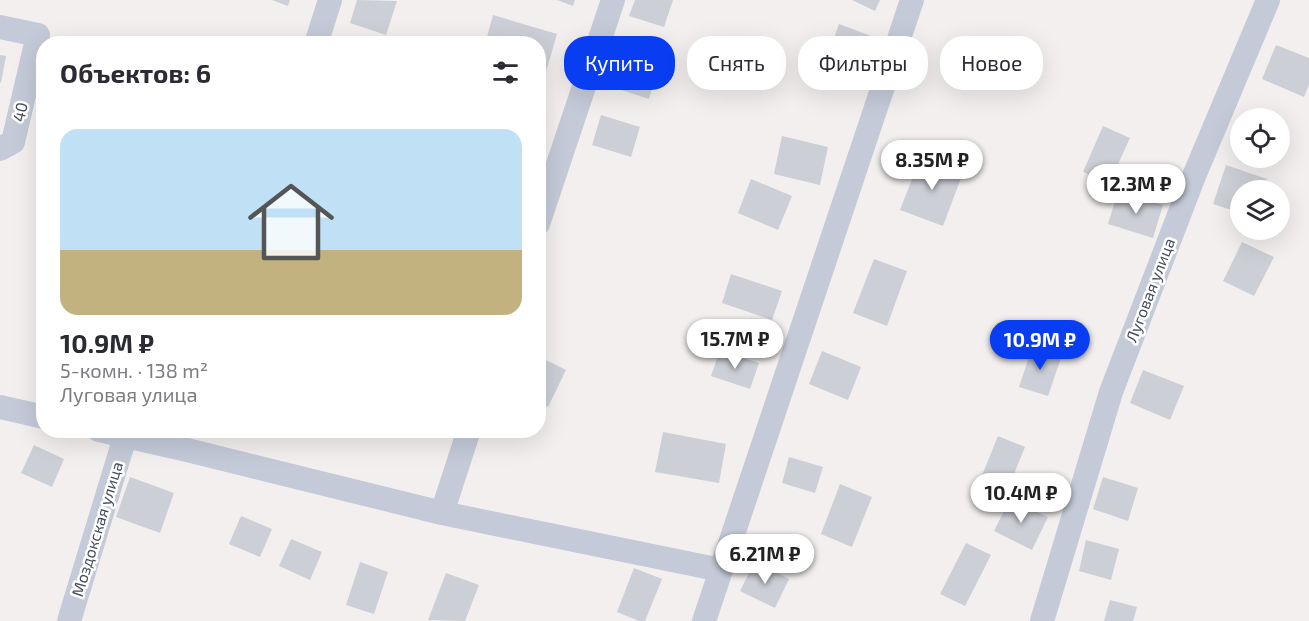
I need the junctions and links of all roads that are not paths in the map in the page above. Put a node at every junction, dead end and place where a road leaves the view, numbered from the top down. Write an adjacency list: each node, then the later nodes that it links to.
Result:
1 (330, 0): 7 (street)
2 (613, 0): 10 (street)
3 (912, 0): 18 (street)
4 (1268, 0): 21 (street, Луговая улица)
5 (0, 27): 6 (street, 40)
6 (38, 36)
7 (319, 36)
8 (36, 44): 9 (street, 40)
9 (0, 149)
10 (546, 200)
11 (0, 407): 12 (street)
12 (36, 415)
13 (125, 438): 19 (street, Моздокская улица)
14 (145, 438): 16 (street)
15 (466, 438): 17 (street)
16 (186, 440): 17 (street)
17 (442, 513): 18 (street)
18 (721, 570): 20 (street)
19 (69, 621)
20 (704, 621)
21 (1042, 621)

